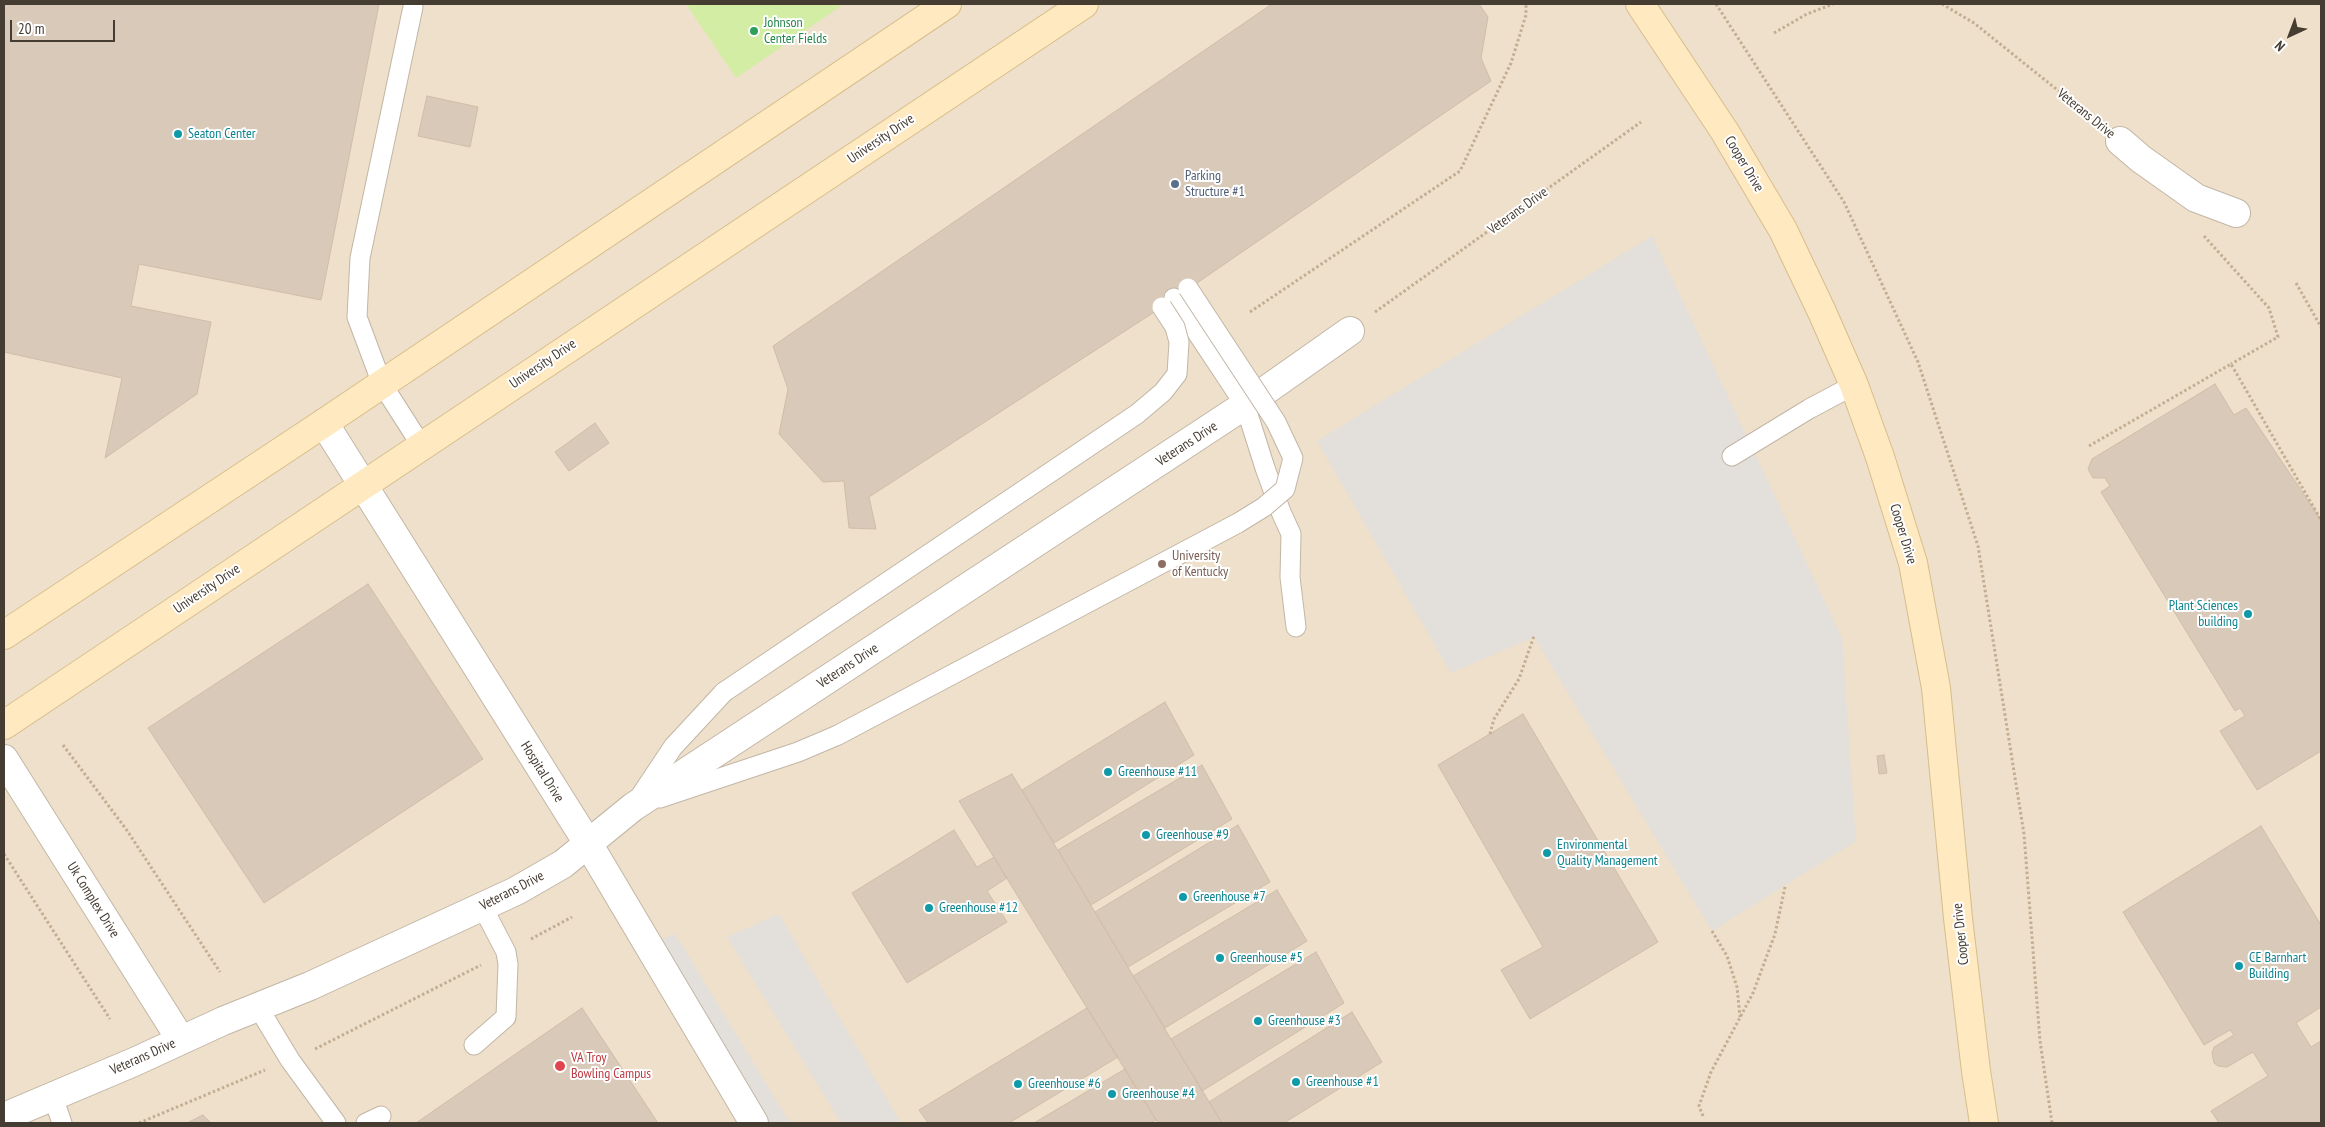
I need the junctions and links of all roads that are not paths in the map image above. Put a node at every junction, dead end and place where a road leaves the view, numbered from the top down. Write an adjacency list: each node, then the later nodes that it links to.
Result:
1 (947, 4): 9 (street)
2 (1084, 4): 13 (street, University Drive)
3 (1640, 4): 10 (street, Cooper Drive)
4 (413, 8): 9 (lane)
5 (2120, 141): 6 (street, Veterans Drive)
6 (2236, 213)
7 (1175, 298): 11 (lane); 20 (lane, bridge); 20 (lane, bridge)
8 (1350, 331): 11 (street, Veterans Drive)
9 (382, 384): 12 (street); 13 (lane)
10 (1854, 385): 14 (lane); 31 (street, Cooper Drive)
11 (1245, 405): 16 (lane); 20 (street, Veterans Drive)
12 (324, 423): 15 (street, Hospital Drive); 17 (street)
13 (421, 445): 15 (street, University Drive)
14 (1732, 456)
15 (363, 483): 18 (street, University Drive); 21 (street, Hospital Drive)
16 (1296, 627)
17 (4, 635)
18 (4, 724)
19 (4, 759): 24 (street, Uk Complex Drive)
20 (633, 808): 21 (street, Veterans Drive)
21 (589, 845): 22 (street, Veterans Drive); 30 (street, Hospital Drive)
22 (482, 906): 23 (street, Veterans Drive); 25 (lane)
23 (258, 1007): 24 (street, Veterans Drive); 29 (lane)
24 (181, 1040): 26 (street, Veterans Drive)
25 (474, 1045)
26 (53, 1097): 27 (street, Veterans Drive); 28 (lane)
27 (4, 1117)
28 (62, 1123)
29 (336, 1123)
30 (754, 1123)
31 (1984, 1123)

